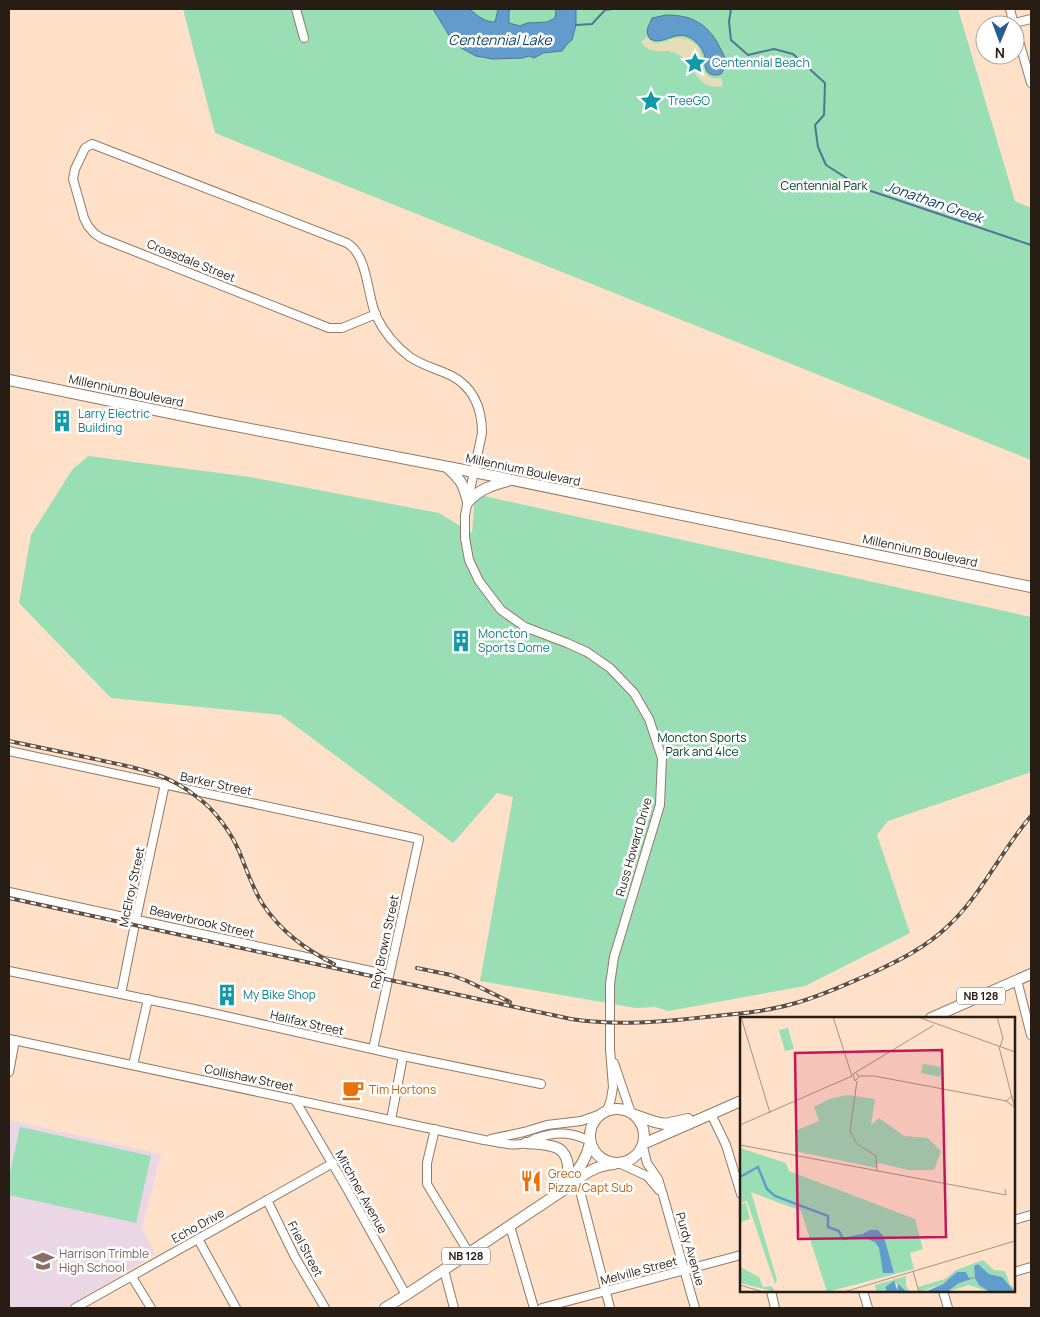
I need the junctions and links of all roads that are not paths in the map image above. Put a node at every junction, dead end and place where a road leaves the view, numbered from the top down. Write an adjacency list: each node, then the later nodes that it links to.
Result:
1 (296, 9): 2 (street)
2 (304, 38)
3 (1025, 63): 4 (street)
4 (1031, 84)
5 (92, 144): 6 (street, Russ Howard Drive); 6 (street, Croasdale Street)
6 (376, 314): 9 (street, Russ Howard Drive)
7 (9, 380): 8 (main road, Millennium Boulevard)
8 (446, 467): 9 (main road, Millennium Boulevard); 11 (main road)
9 (474, 472): 10 (main road, Millennium Boulevard); 11 (street, Russ Howard Drive)
10 (511, 480): 11 (main road); 12 (main road, Millennium Boulevard)
11 (468, 502): 28 (street, Russ Howard Drive)
12 (1031, 587)
13 (9, 751): 14 (street, Barker Street)
14 (165, 784): 15 (street, Barker Street); 17 (street, McElroy Street)
15 (419, 839): 20 (street, Roy Brown Street)
16 (9, 892): 17 (street, Beaverbrook Street)
17 (136, 919): 20 (street, Beaverbrook Street); 22 (street, McElroy Street)
18 (9, 971): 22 (street, Halifax Street)
19 (1031, 974): 21 (main road, NB 128)
20 (389, 975): 27 (street, Roy Brown Street)
21 (1017, 980): 24 (main road, NB 128); 25 (street)
22 (122, 994): 23 (street, Halifax Street)
23 (148, 999): 27 (street, Halifax Street); 30 (street)
24 (946, 1015)
25 (1031, 1035)
26 (12, 1040): 30 (street, Collishaw Street); 31 (street)
27 (373, 1049): 29 (street, Halifax Street)
28 (610, 1049): 35 (street, Russ Howard Drive); 36 (street, Russ Howard Drive)
29 (403, 1056): 32 (street, Halifax Street); 38 (street)
30 (134, 1065): 33 (street, Collishaw Street)
31 (9, 1072)
32 (541, 1084)
33 (295, 1100): 38 (street, Collishaw Street); 44 (street, Mitchner Avenue)
34 (740, 1101): 37 (main road)
35 (604, 1112): 36 (main road); 40 (street, Collishaw Street); 41 (main road)
36 (633, 1114): 37 (main road); 43 (main road)
37 (712, 1114): 43 (main road); 47 (street)
38 (390, 1120): 39 (street, Collishaw Street)
39 (435, 1129): 40 (street, Collishaw Street); 56 (street)
40 (484, 1140): 42 (street, Collishaw Street)
41 (590, 1142): 42 (street, Collishaw Street); 45 (main road); 48 (main road, NB 128)
42 (526, 1143): 48 (main road)
43 (643, 1145): 45 (main road); 49 (street, Purdy Avenue)
44 (333, 1163): 50 (street, Echo Drive); 67 (street, Mitchner Avenue)
45 (618, 1164): 46 (main road, NB 128); 49 (street, Purdy Avenue)
46 (578, 1179): 51 (main road, NB 128); 63 (street)
47 (740, 1191)
48 (556, 1192): 51 (main road, NB 128)
49 (663, 1195): 60 (street, Purdy Avenue)
50 (267, 1200): 55 (street, Echo Drive); 71 (street, Friel Street)
51 (546, 1202): 54 (main road, NB 128)
52 (1031, 1215): 53 (street)
53 (1015, 1220)
54 (510, 1226): 56 (main road, NB 128); 74 (street)
55 (198, 1240): 62 (street, Echo Drive); 70 (street)
56 (469, 1254): 59 (main road, NB 128)
57 (740, 1255): 60 (street, Melville Street)
58 (1031, 1266): 61 (street)
59 (444, 1270): 67 (main road, NB 128); 73 (street)
60 (684, 1271): 63 (street, Melville Street); 77 (street, Purdy Avenue)
61 (1015, 1272)
62 (132, 1277): 68 (street, Echo Drive); 69 (street)
63 (606, 1292): 75 (street, Melville Street); 76 (street)
64 (771, 1292): 78 (street)
65 (863, 1292): 79 (street)
66 (944, 1292): 80 (street)
67 (406, 1296): 72 (main road, NB 128)
68 (75, 1308)
69 (151, 1308)
70 (236, 1308)
71 (325, 1308)
72 (385, 1308)
73 (454, 1308)
74 (534, 1308)
75 (542, 1308)
76 (610, 1308)
77 (695, 1308)
78 (775, 1308)
79 (868, 1308)
80 (948, 1308)

